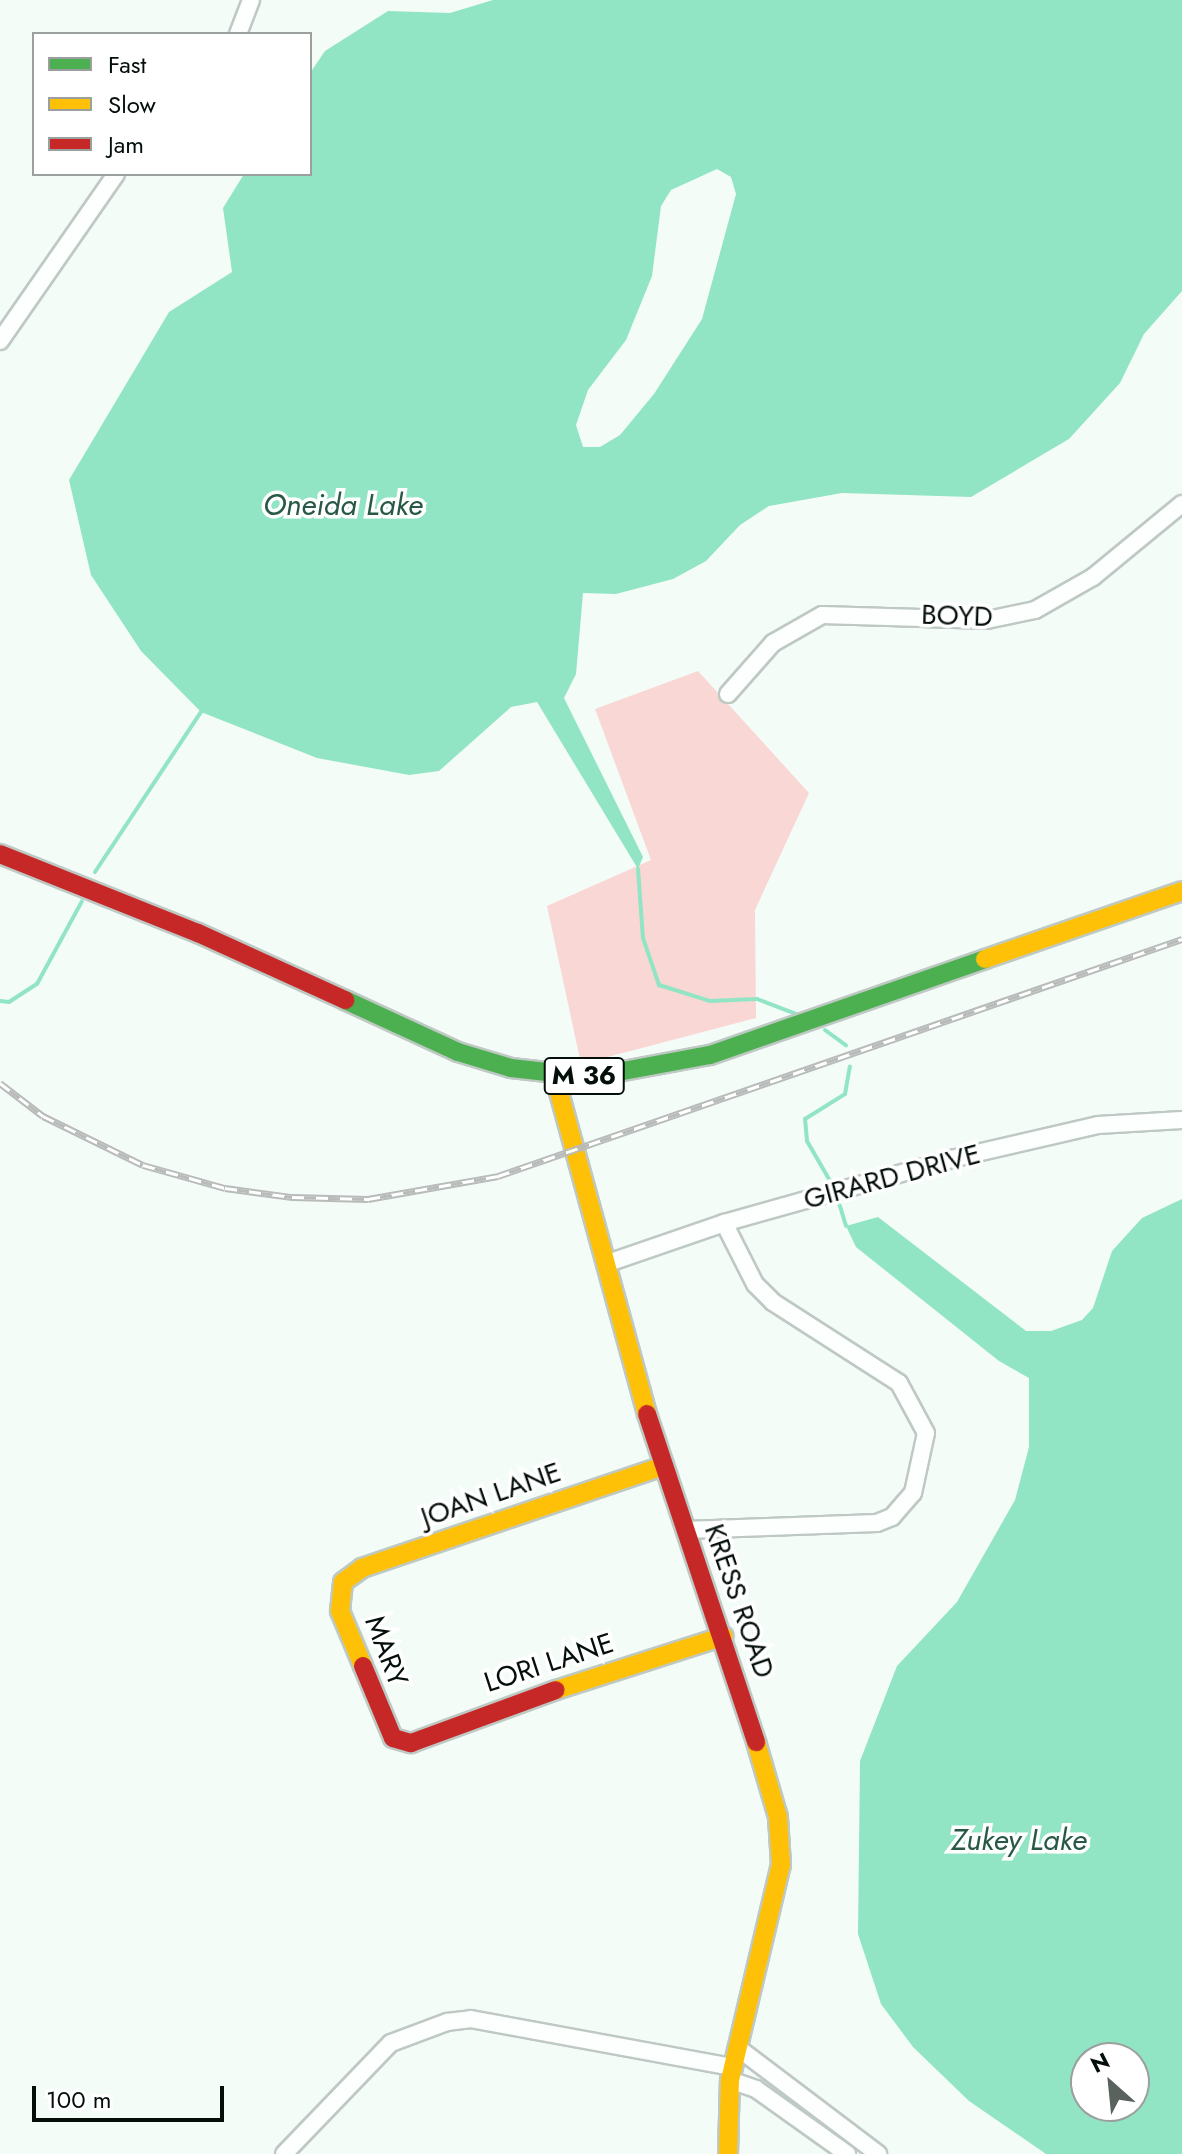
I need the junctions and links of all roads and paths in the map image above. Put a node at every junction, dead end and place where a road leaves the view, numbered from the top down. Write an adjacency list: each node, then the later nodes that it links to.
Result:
1 (251, 0): 2 (street)
2 (239, 32)
3 (115, 176): 4 (street)
4 (0, 341)
5 (1182, 504): 6 (street, BOYD)
6 (728, 694)
7 (0, 854): 9 (street, M 36)
8 (1182, 891): 9 (street, M 36)
9 (554, 1074): 12 (street, KRESS ROAD)
10 (1182, 1120): 11 (street, GIRARD DRIVE)
11 (724, 1223): 12 (street, GIRARD DRIVE); 14 (street)
12 (608, 1263): 13 (street, KRESS ROAD)
13 (661, 1467): 14 (street, KRESS ROAD); 15 (street, JOAN LANE)
14 (685, 1530): 16 (street, KRESS ROAD)
15 (343, 1582): 17 (street, MARY)
16 (724, 1636): 17 (street, LORI LANE); 18 (street, KRESS ROAD)
17 (393, 1738)
18 (738, 2048): 19 (street, KRESS ROAD); 23 (street)
19 (731, 2074): 20 (street); 21 (street, KRESS ROAD); 22 (street)
20 (284, 2154)
21 (728, 2154)
22 (847, 2154)
23 (878, 2154)

